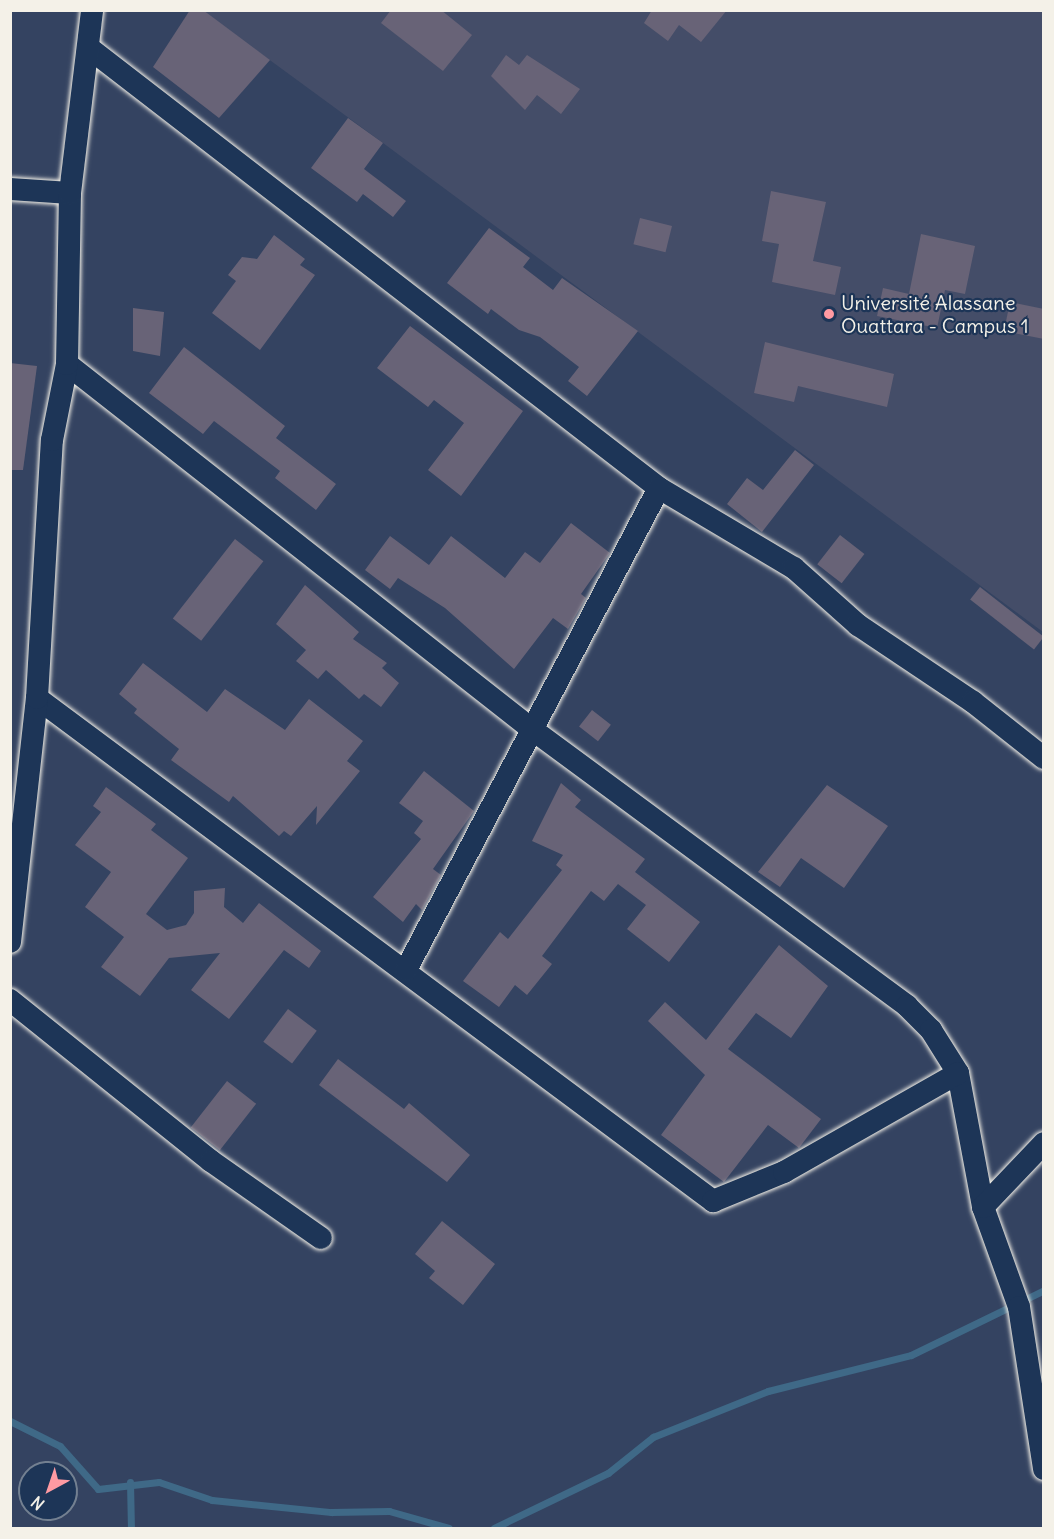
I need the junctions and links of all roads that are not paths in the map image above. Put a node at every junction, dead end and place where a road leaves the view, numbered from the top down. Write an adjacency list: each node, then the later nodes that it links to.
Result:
1 (92, 10): 2 (street)
2 (89, 48): 4 (street); 6 (street)
3 (10, 189): 4 (street)
4 (70, 193): 5 (street)
5 (67, 364): 7 (street); 8 (street)
6 (659, 488): 8 (street); 9 (street)
7 (37, 698): 10 (street); 11 (street)
8 (533, 730): 11 (street); 13 (street)
9 (1044, 758)
10 (10, 942)
11 (406, 970): 13 (street)
12 (10, 1000): 16 (street)
13 (958, 1073): 15 (street)
14 (1044, 1143): 15 (street)
15 (983, 1207): 17 (street)
16 (321, 1238)
17 (1037, 1375): 18 (street)
18 (1044, 1469)

